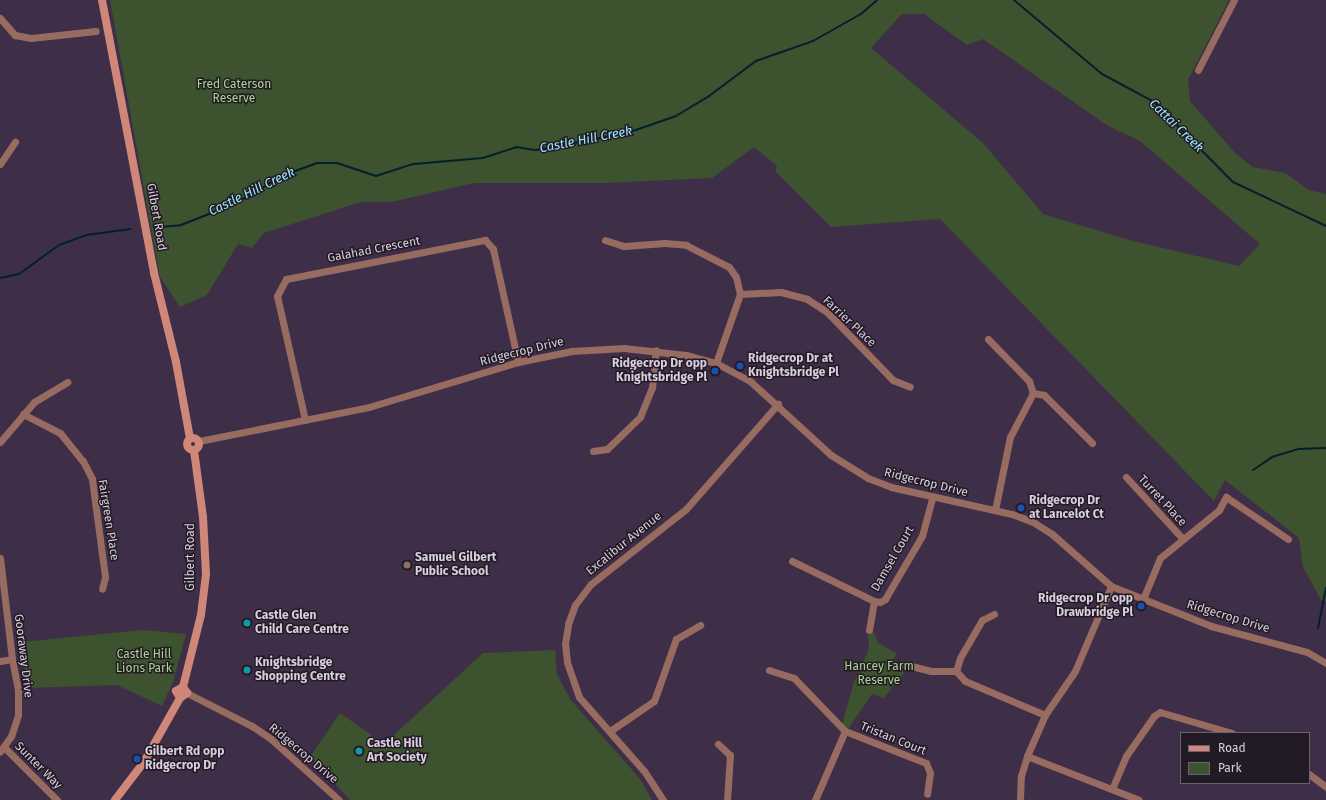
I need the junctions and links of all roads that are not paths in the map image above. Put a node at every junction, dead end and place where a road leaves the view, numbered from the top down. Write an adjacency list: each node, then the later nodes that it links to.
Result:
1 (102, 0): 20 (main road, Gilbert Road)
2 (1234, 0): 5 (street)
3 (0, 18): 4 (street)
4 (96, 31)
5 (1198, 70)
6 (15, 142): 7 (street)
7 (0, 164)
8 (605, 240): 9 (street)
9 (740, 294): 13 (street); 15 (street, Farrier Place)
10 (988, 339): 16 (street)
11 (656, 350): 12 (street, Ridgecrop Drive); 13 (street, Ridgecrop Drive); 25 (street)
12 (518, 362): 19 (street, Ridgecrop Drive); 19 (street, Galahad Crescent)
13 (716, 363): 17 (street, Ridgecrop Drive)
14 (67, 382): 18 (street)
15 (910, 387)
16 (1033, 393): 23 (street); 28 (street)
17 (778, 404): 27 (street, Ridgecrop Drive); 48 (street, Excalibur Avenue)
18 (23, 414): 22 (street); 34 (street, Fairgreen Place)
19 (305, 420): 21 (street, Ridgecrop Drive)
20 (190, 438): 21 (main road); 24 (main road)
21 (199, 441): 24 (main road)
22 (0, 442)
23 (1092, 443)
24 (194, 450): 46 (main road, Gilbert Road)
25 (593, 451)
26 (1126, 477): 30 (street, Turret Place)
27 (932, 498): 28 (street, Ridgecrop Drive); 36 (street, Damsel Court)
28 (995, 510): 33 (street, Ridgecrop Drive)
29 (1288, 538): 30 (street)
30 (1183, 539): 35 (street)
31 (0, 558): 40 (street, Gooraway Drive)
32 (792, 561): 36 (street, Damsel Court)
33 (1111, 586): 35 (street, Ridgecrop Drive); 47 (street)
34 (102, 589)
35 (1143, 599): 42 (street, Ridgecrop Drive)
36 (874, 601): 39 (street, Damsel Court)
37 (994, 614): 45 (street)
38 (700, 625): 48 (street)
39 (869, 630)
40 (12, 659): 41 (street); 52 (street, Gooraway Drive)
41 (0, 661)
42 (1326, 663)
43 (903, 664): 45 (street)
44 (769, 670): 49 (street, Tristan Court)
45 (956, 671): 47 (street)
46 (183, 692): 59 (main road, Gilbert Road); 60 (street, Ridgecrop Drive)
47 (1045, 715): 53 (street)
48 (610, 731): 61 (street, Excalibur Avenue)
49 (845, 731): 57 (street, Tristan Court); 63 (street, Tristan Court)
50 (1229, 732): 56 (street)
51 (718, 744): 62 (street)
52 (2, 749): 58 (street, Sunter Way)
53 (1027, 756): 56 (street); 64 (street)
54 (1310, 775): 55 (street)
55 (1326, 787)
56 (1112, 789): 65 (street)
57 (927, 794)
58 (58, 800)
59 (115, 800)
60 (339, 800)
61 (663, 800)
62 (727, 800)
63 (815, 800)
64 (1020, 800)
65 (1139, 800)

